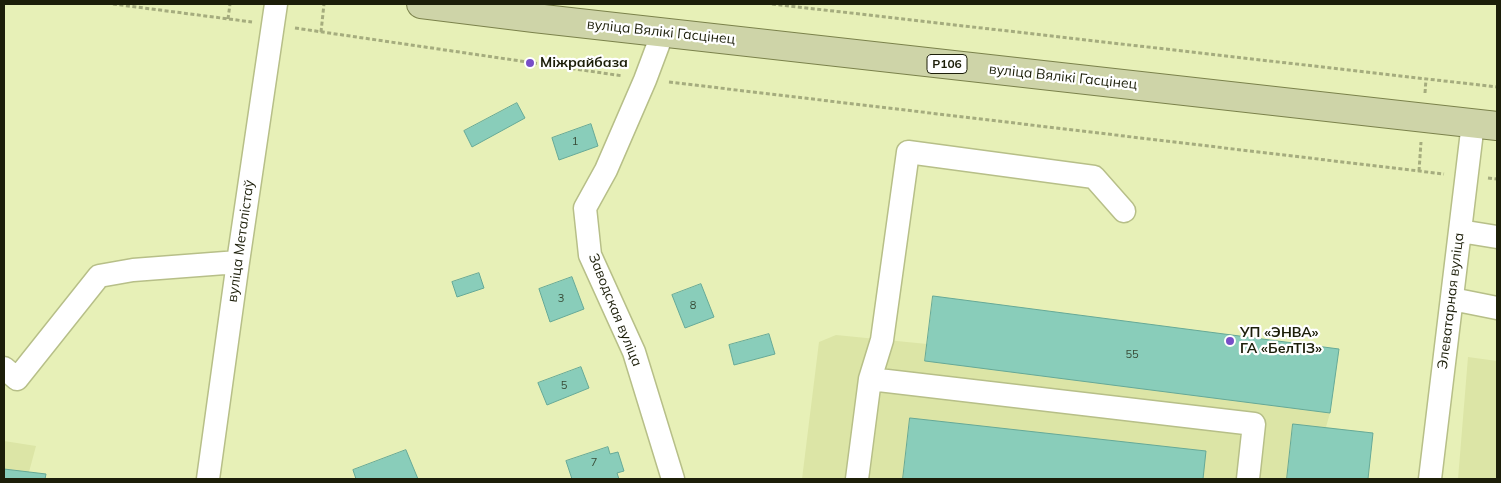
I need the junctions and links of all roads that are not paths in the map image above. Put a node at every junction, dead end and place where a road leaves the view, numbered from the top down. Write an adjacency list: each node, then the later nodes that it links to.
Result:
1 (421, 4): 3 (main road, вуліца Вялікі Гасцінец / Р106)
2 (275, 14): 8 (street, вуліца Металістаў)
3 (663, 32): 4 (main road, вуліца Вялікі Гасцінец / Р106); 14 (street, Заводская вуліца)
4 (1485, 124): 6 (street, Элеватарная вуліца)
5 (1124, 211): 12 (street)
6 (1460, 231): 7 (street); 9 (street, Элеватарная вуліца)
7 (1497, 237)
8 (238, 262): 11 (street); 13 (street, вуліца Металістаў)
9 (1452, 300): 10 (street); 17 (street, Элеватарная вуліца)
10 (1497, 308)
11 (4, 368)
12 (870, 379): 15 (street); 16 (street)
13 (208, 479)
14 (672, 479)
15 (857, 479)
16 (1248, 479)
17 (1430, 479)

